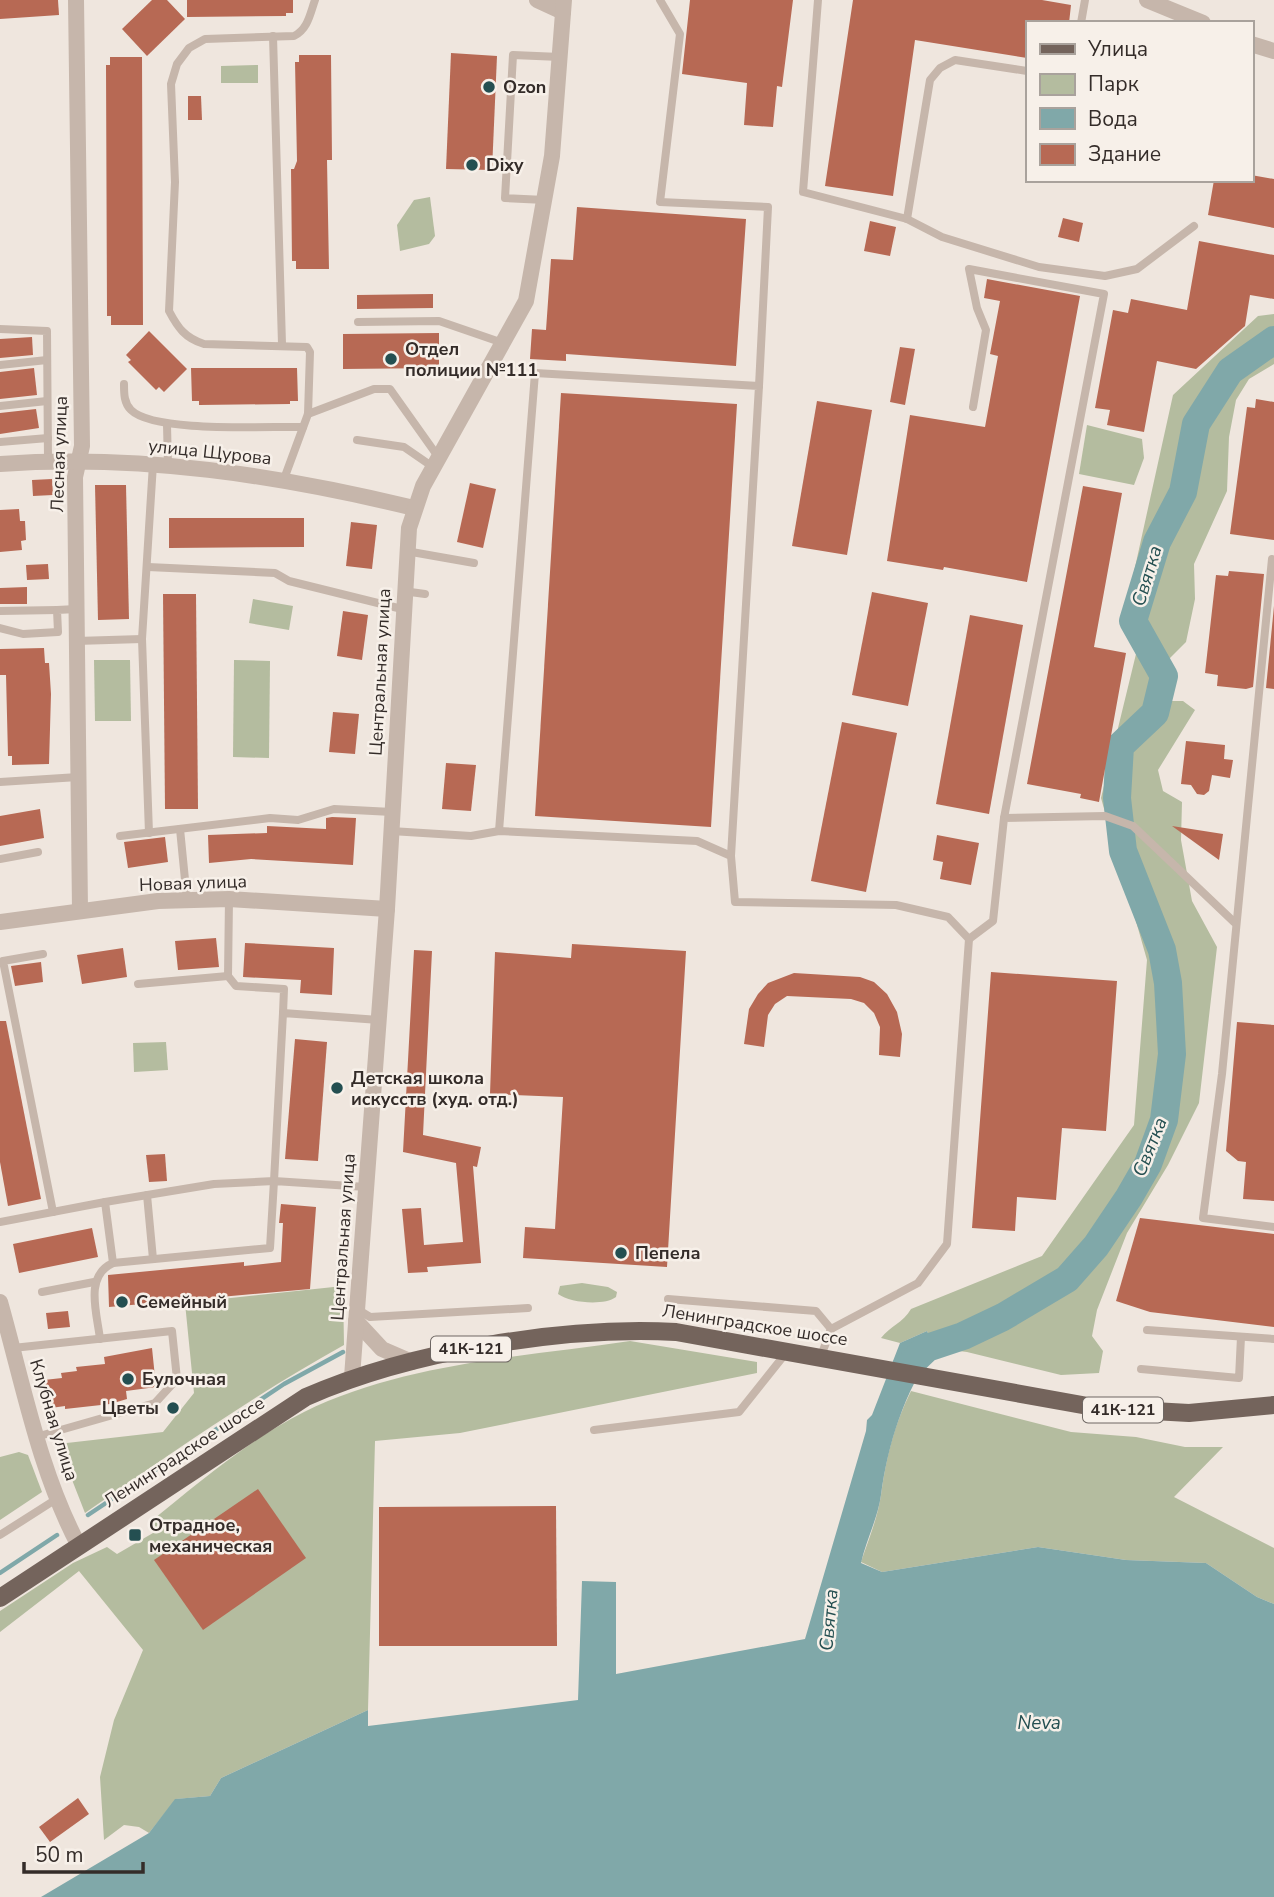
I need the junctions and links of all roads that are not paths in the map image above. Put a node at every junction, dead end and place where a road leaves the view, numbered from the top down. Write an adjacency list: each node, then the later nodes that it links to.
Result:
1 (76, 0): 37 (street, Лесная улица)
2 (315, 0): 11 (lane)
3 (537, 0): 8 (street)
4 (660, 0): 26 (lane)
5 (818, 0): 17 (lane)
6 (1085, 0): 9 (lane)
7 (1147, 0): 10 (street)
8 (563, 6): 14 (street, Центральная улица)
9 (1082, 21)
10 (1198, 21)
11 (273, 36): 21 (lane); 21 (lane)
12 (1253, 45): 13 (street)
13 (1274, 51)
14 (560, 57): 16 (street, Центральная улица); 16 (lane)
15 (1026, 71): 17 (lane)
16 (545, 200): 22 (street, Центральная улица)
17 (907, 219): 18 (lane)
18 (1194, 226)
19 (358, 322): 22 (lane)
20 (0, 330): 23 (lane)
21 (282, 344): 30 (lane)
22 (503, 344): 38 (street, Центральная улица)
23 (47, 360): 24 (lane); 27 (lane)
24 (0, 365)
25 (124, 384): 31 (lane)
26 (759, 386): 62 (lane); 66 (lane)
27 (47, 401): 28 (lane); 33 (lane)
28 (0, 407)
29 (973, 407): 59 (lane)
30 (308, 414): 32 (lane); 38 (lane)
31 (167, 425): 32 (lane); 40 (lane)
32 (303, 427): 41 (lane)
33 (48, 438): 35 (lane); 36 (lane)
34 (357, 440): 38 (lane)
35 (0, 442)
36 (48, 461): 37 (street, улица Щурова); 39 (street, улица Щурова)
37 (78, 461): 40 (street, улица Щурова); 51 (street, Лесная улица)
38 (436, 462): 42 (street, Центральная улица)
39 (0, 464)
40 (160, 465): 41 (street, улица Щурова); 46 (lane)
41 (284, 479): 42 (street, улица Щурова)
42 (414, 508): 43 (street, Центральная улица)
43 (406, 551): 45 (lane); 47 (street, Центральная улица)
44 (1272, 559): 73 (lane)
45 (474, 563)
46 (148, 567): 49 (lane); 54 (lane)
47 (403, 591): 48 (lane); 49 (street, Центральная улица)
48 (425, 594)
49 (402, 609): 58 (street, Центральная улица)
50 (57, 610): 51 (lane); 52 (lane); 53 (lane)
51 (76, 610): 55 (street, Лесная улица)
52 (0, 611)
53 (0, 628)
54 (142, 639): 55 (lane); 63 (lane)
55 (76, 641): 56 (street, Лесная улица)
56 (78, 778): 57 (lane); 71 (street, Лесная улица)
57 (0, 782)
58 (392, 812): 60 (lane); 61 (street, Центральная улица)
59 (1004, 818): 73 (lane); 74 (lane)
60 (180, 829): 63 (lane); 69 (lane)
61 (391, 831): 62 (lane); 70 (street, Центральная улица)
62 (499, 831): 66 (lane)
63 (149, 833): 64 (lane)
64 (120, 836)
65 (38, 852): 67 (lane)
66 (731, 856): 74 (lane)
67 (0, 859)
68 (229, 899): 69 (street, Новая улица); 70 (street, Новая улица); 77 (lane)
69 (187, 900): 71 (street, Новая улица)
70 (387, 909): 80 (street, Центральная улица)
71 (80, 910): 72 (street, Новая улица)
72 (0, 922)
73 (1234, 922): 87 (lane)
74 (969, 939): 96 (lane)
75 (43, 954): 76 (lane)
76 (1, 961): 85 (lane)
77 (228, 976): 78 (lane); 79 (lane)
78 (138, 984)
79 (283, 1013): 80 (lane); 81 (lane)
80 (379, 1020): 82 (street, Центральная улица)
81 (274, 1181): 82 (lane); 83 (lane); 88 (lane)
82 (366, 1187): 95 (street, Центральная улица)
83 (147, 1195): 84 (lane); 88 (lane)
84 (105, 1202): 85 (lane); 89 (lane)
85 (53, 1212): 86 (lane)
86 (0, 1222)
87 (1274, 1227)
88 (153, 1259): 89 (lane)
89 (113, 1263): 90 (lane)
90 (94, 1282): 91 (lane); 99 (lane)
91 (42, 1292)
92 (668, 1299): 96 (lane)
93 (0, 1302): 101 (street, Клубная улица)
94 (528, 1308): 95 (lane)
95 (356, 1315): 104 (street); 106 (street, Центральная улица)
96 (831, 1329): 103 (lane)
97 (1147, 1330): 98 (lane)
98 (1241, 1336): 100 (lane); 105 (lane)
99 (100, 1339): 101 (lane); 109 (lane)
100 (1274, 1339)
101 (13, 1348): 109 (street, Клубная улица)
102 (788, 1351): 103 (main road, Ленинградское шоссе / 41К-121); 104 (main road, Ленинградское шоссе / 41К-121); 108 (lane)
103 (821, 1356): 107 (main road, Ленинградское шоссе / 41К-121)
104 (412, 1362): 106 (main road, Ленинградское шоссе / 41К-121)
105 (1141, 1369)
106 (352, 1377): 112 (main road, Ленинградское шоссе / 41К-121)
107 (1274, 1405)
108 (594, 1430)
109 (36, 1437): 110 (street, Клубная улица)
110 (58, 1498): 111 (lane); 112 (street, Клубная улица)
111 (0, 1535)
112 (79, 1546): 113 (main road, Ленинградское шоссе / 41К-121)
113 (0, 1598)

